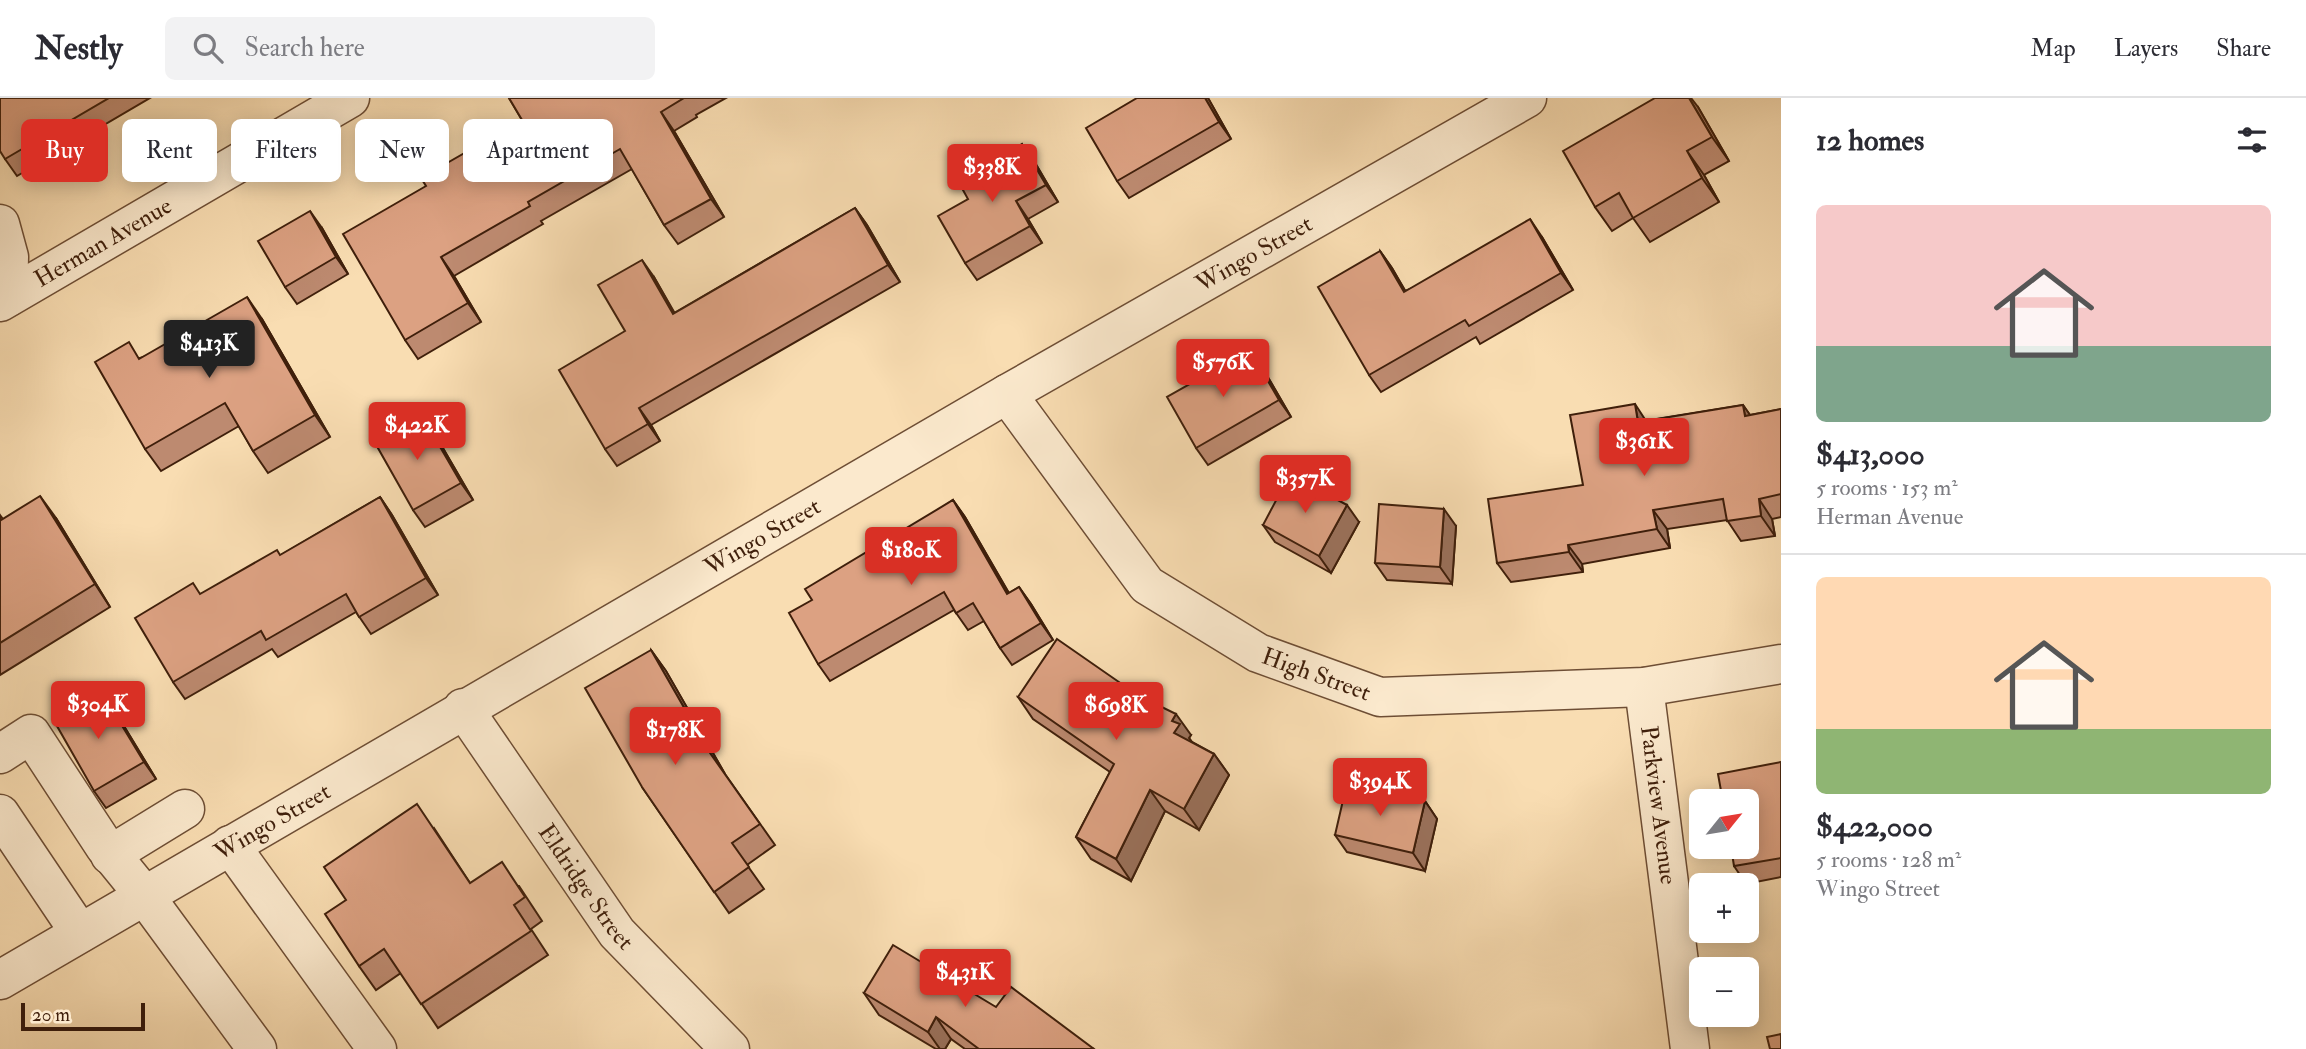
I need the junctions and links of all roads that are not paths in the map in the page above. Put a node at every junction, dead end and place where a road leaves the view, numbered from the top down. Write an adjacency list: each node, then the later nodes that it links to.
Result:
1 (350, 98): 4 (street, Herman Avenue)
2 (1527, 98): 5 (street, Wingo Street)
3 (0, 224): 4 (street)
4 (4, 299)
5 (1007, 394): 7 (street, High Street); 8 (street, Wingo Street)
6 (1781, 664): 7 (street, High Street)
7 (1644, 687): 20 (street, Parkview Avenue)
8 (463, 708): 12 (street, Wingo Street); 19 (street, Eldridge Street)
9 (0, 754): 13 (street)
10 (185, 809): 13 (street)
11 (0, 814): 15 (street)
12 (230, 845): 14 (street, Wingo Street); 18 (street)
13 (110, 855): 14 (street)
14 (144, 895): 15 (street, Wingo Street); 17 (street)
15 (80, 933): 16 (street, Wingo Street)
16 (0, 980)
17 (257, 1049)
18 (377, 1049)
19 (730, 1049)
20 (1690, 1049)

